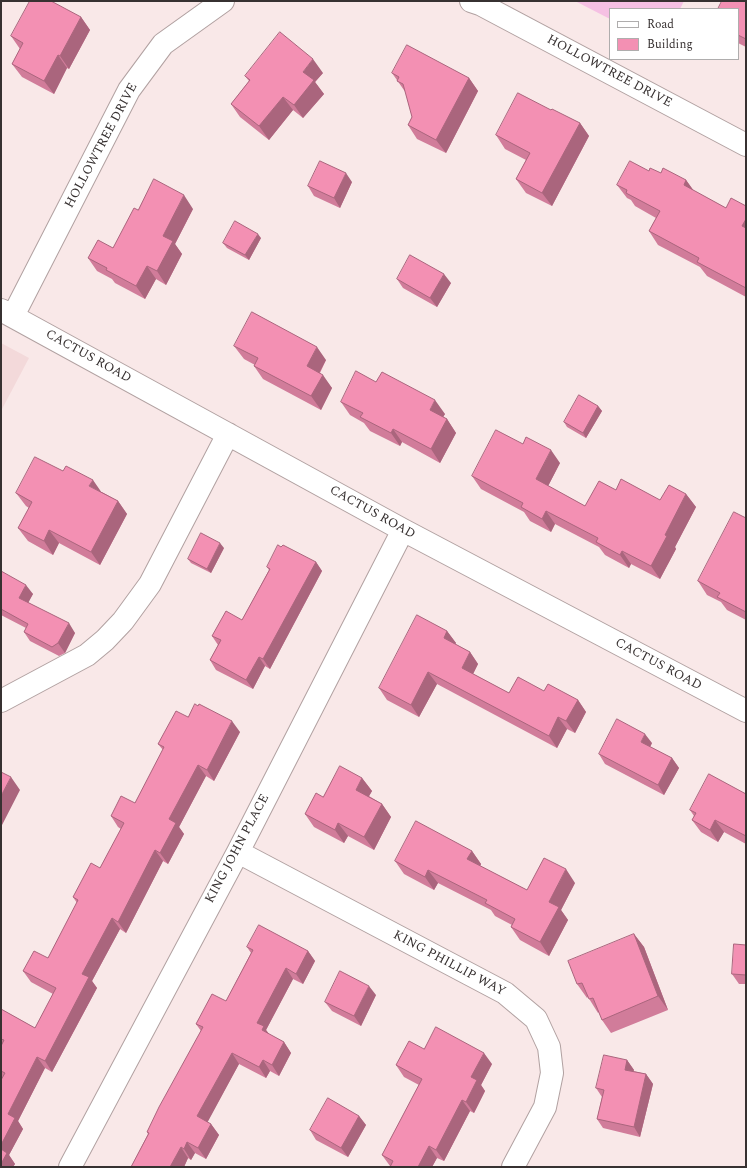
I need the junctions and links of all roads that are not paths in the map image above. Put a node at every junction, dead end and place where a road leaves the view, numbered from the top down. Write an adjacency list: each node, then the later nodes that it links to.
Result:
1 (223, 1): 4 (street, HOLLOWTREE DRIVE)
2 (471, 1): 3 (street, HOLLOWTREE DRIVE)
3 (746, 145)
4 (7, 313): 5 (street, CACTUS ROAD)
5 (228, 434): 6 (street, CACTUS ROAD); 7 (street)
6 (403, 530): 8 (street, CACTUS ROAD); 9 (street, KING JOHN PLACE)
7 (1, 701)
8 (746, 711)
9 (238, 852): 10 (street, KING JOHN PLACE); 11 (street, KING PHILLIP WAY)
10 (70, 1167)
11 (513, 1167)

